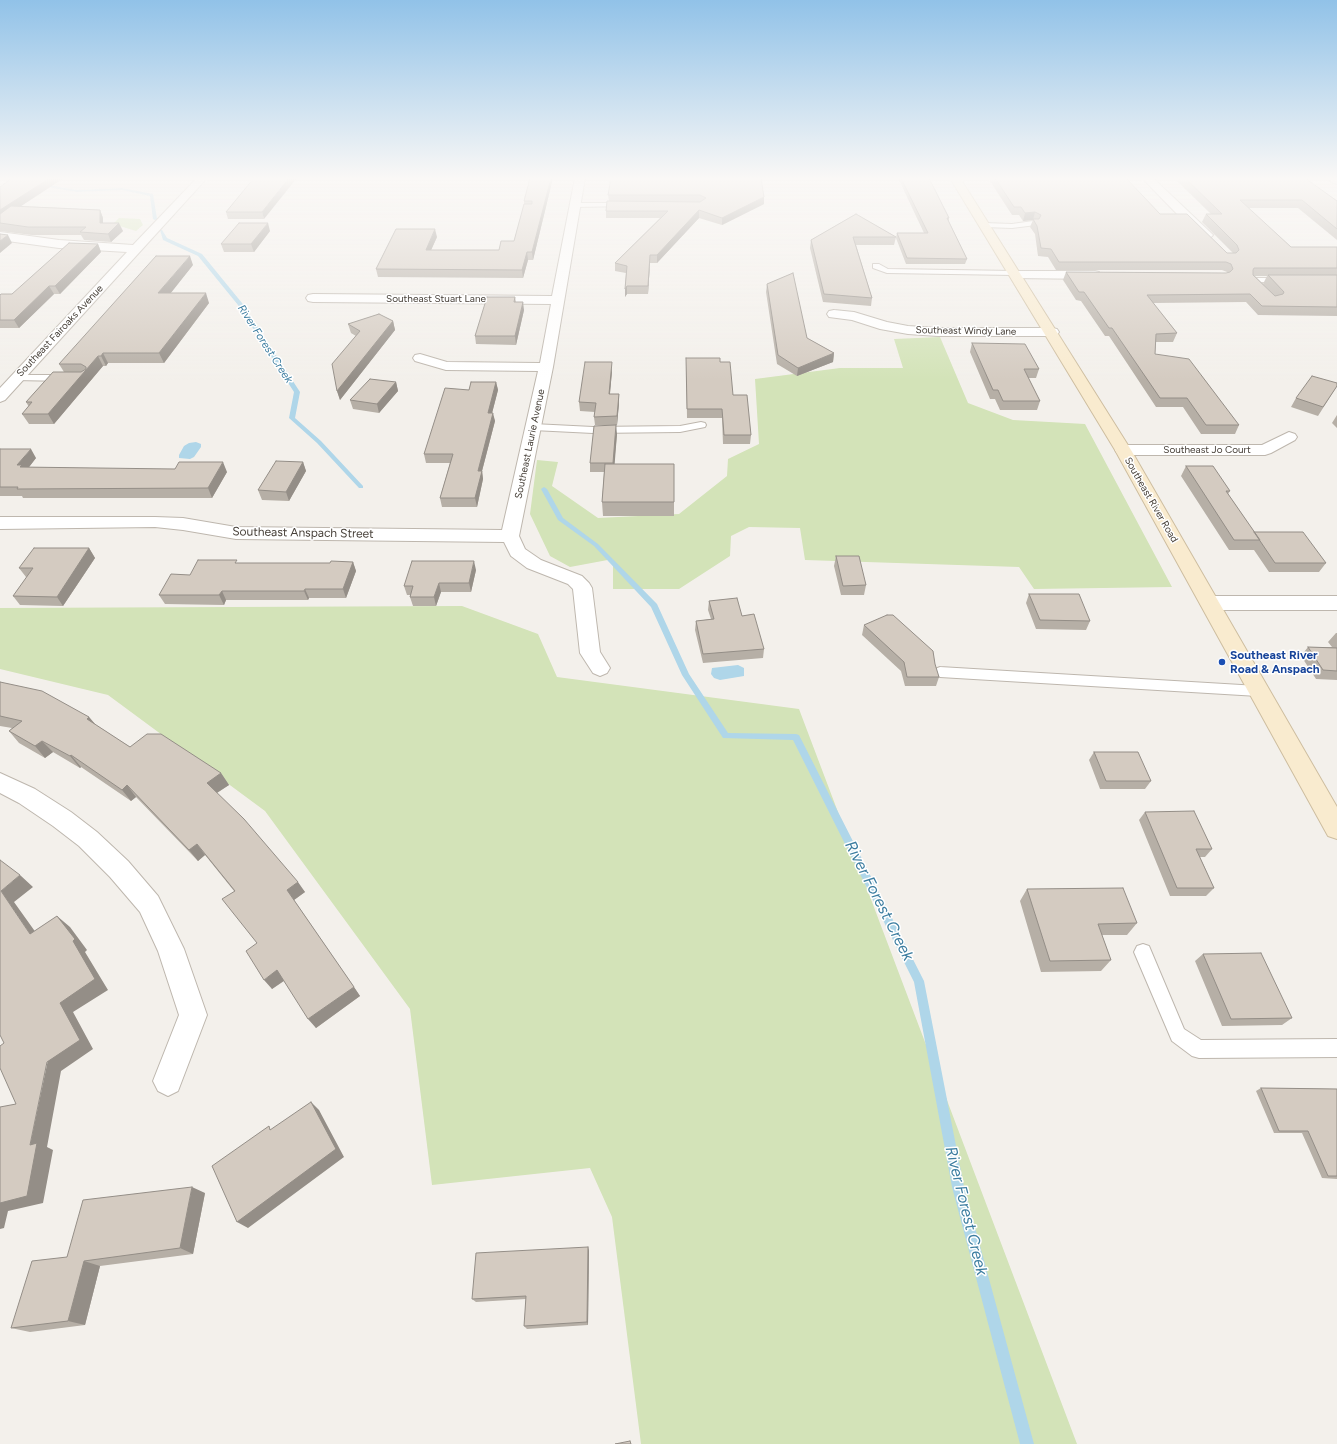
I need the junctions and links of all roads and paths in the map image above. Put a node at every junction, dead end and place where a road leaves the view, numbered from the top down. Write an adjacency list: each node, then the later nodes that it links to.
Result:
1 (80, 245): 5 (street)
2 (139, 245): 5 (street, Southeast Fairoaks Avenue)
3 (568, 245): 12 (street, Southeast Laurie Avenue)
4 (997, 245): 7 (street, Southeast River Road)
5 (136, 249): 17 (street, Southeast Fairoaks Avenue)
6 (876, 266): 7 (lane)
7 (1015, 274): 8 (street); 14 (street, Southeast River Road)
8 (1111, 276)
9 (1291, 280): 10 (lane)
10 (1269, 296)
11 (313, 298): 12 (street, Southeast Stuart Lane)
12 (559, 300): 16 (street, Southeast Laurie Avenue)
13 (834, 314): 14 (street, Southeast Windy Lane)
14 (1052, 332): 23 (street, Southeast River Road)
15 (420, 358): 16 (street)
16 (546, 367): 21 (street, Southeast Laurie Avenue)
17 (17, 378): 18 (lane); 19 (street, Southeast Fairoaks Avenue)
18 (78, 378)
19 (0, 397)
20 (701, 425): 21 (lane)
21 (533, 427): 25 (street, Southeast Laurie Avenue)
22 (1289, 437): 23 (street, Southeast Jo Court)
23 (1123, 450): 26 (street, Southeast River Road)
24 (0, 523): 25 (street, Southeast Anspach Street)
25 (510, 536): 28 (street)
26 (1210, 602): 27 (street); 30 (street, Southeast River Road)
27 (1337, 603)
28 (600, 668)
29 (940, 672): 30 (lane)
30 (1258, 690): 32 (street, Southeast River Road)
31 (0, 782): 35 (street)
32 (1337, 829)
33 (1143, 952): 34 (lane)
34 (1337, 1048)
35 (168, 1081)

